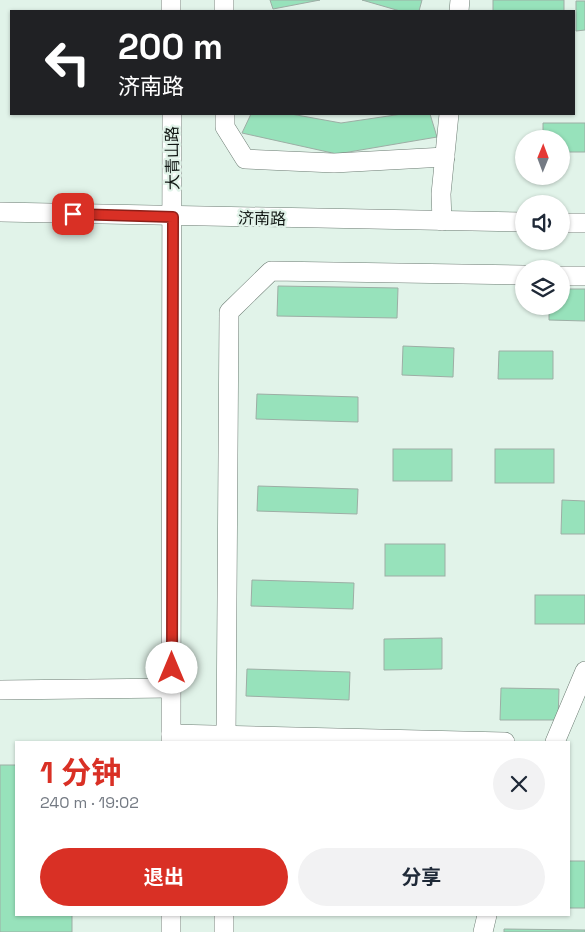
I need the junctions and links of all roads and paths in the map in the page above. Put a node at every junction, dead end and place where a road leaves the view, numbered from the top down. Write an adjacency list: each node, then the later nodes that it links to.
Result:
1 (172, 115): 6 (street, 大青山路)
2 (224, 115): 4 (street)
3 (449, 115): 4 (street)
4 (445, 157): 7 (street)
5 (0, 212): 6 (street, 济南路)
6 (173, 217): 7 (street, 济南路); 15 (street, 大青山路)
7 (442, 221): 8 (street, 济南路)
8 (515, 222)
9 (570, 223): 10 (street)
10 (585, 224)
11 (515, 275): 18 (street)
12 (570, 276): 13 (street)
13 (585, 276)
14 (585, 671): 20 (street)
15 (172, 688): 16 (street); 17 (street, 大青山路)
16 (0, 690)
17 (171, 738): 18 (street)
18 (226, 739): 19 (street)
19 (413, 741)
20 (555, 741)
21 (171, 916): 24 (street)
22 (224, 916): 25 (street)
23 (487, 916): 26 (street)
24 (171, 932)
25 (224, 932)
26 (482, 932)

